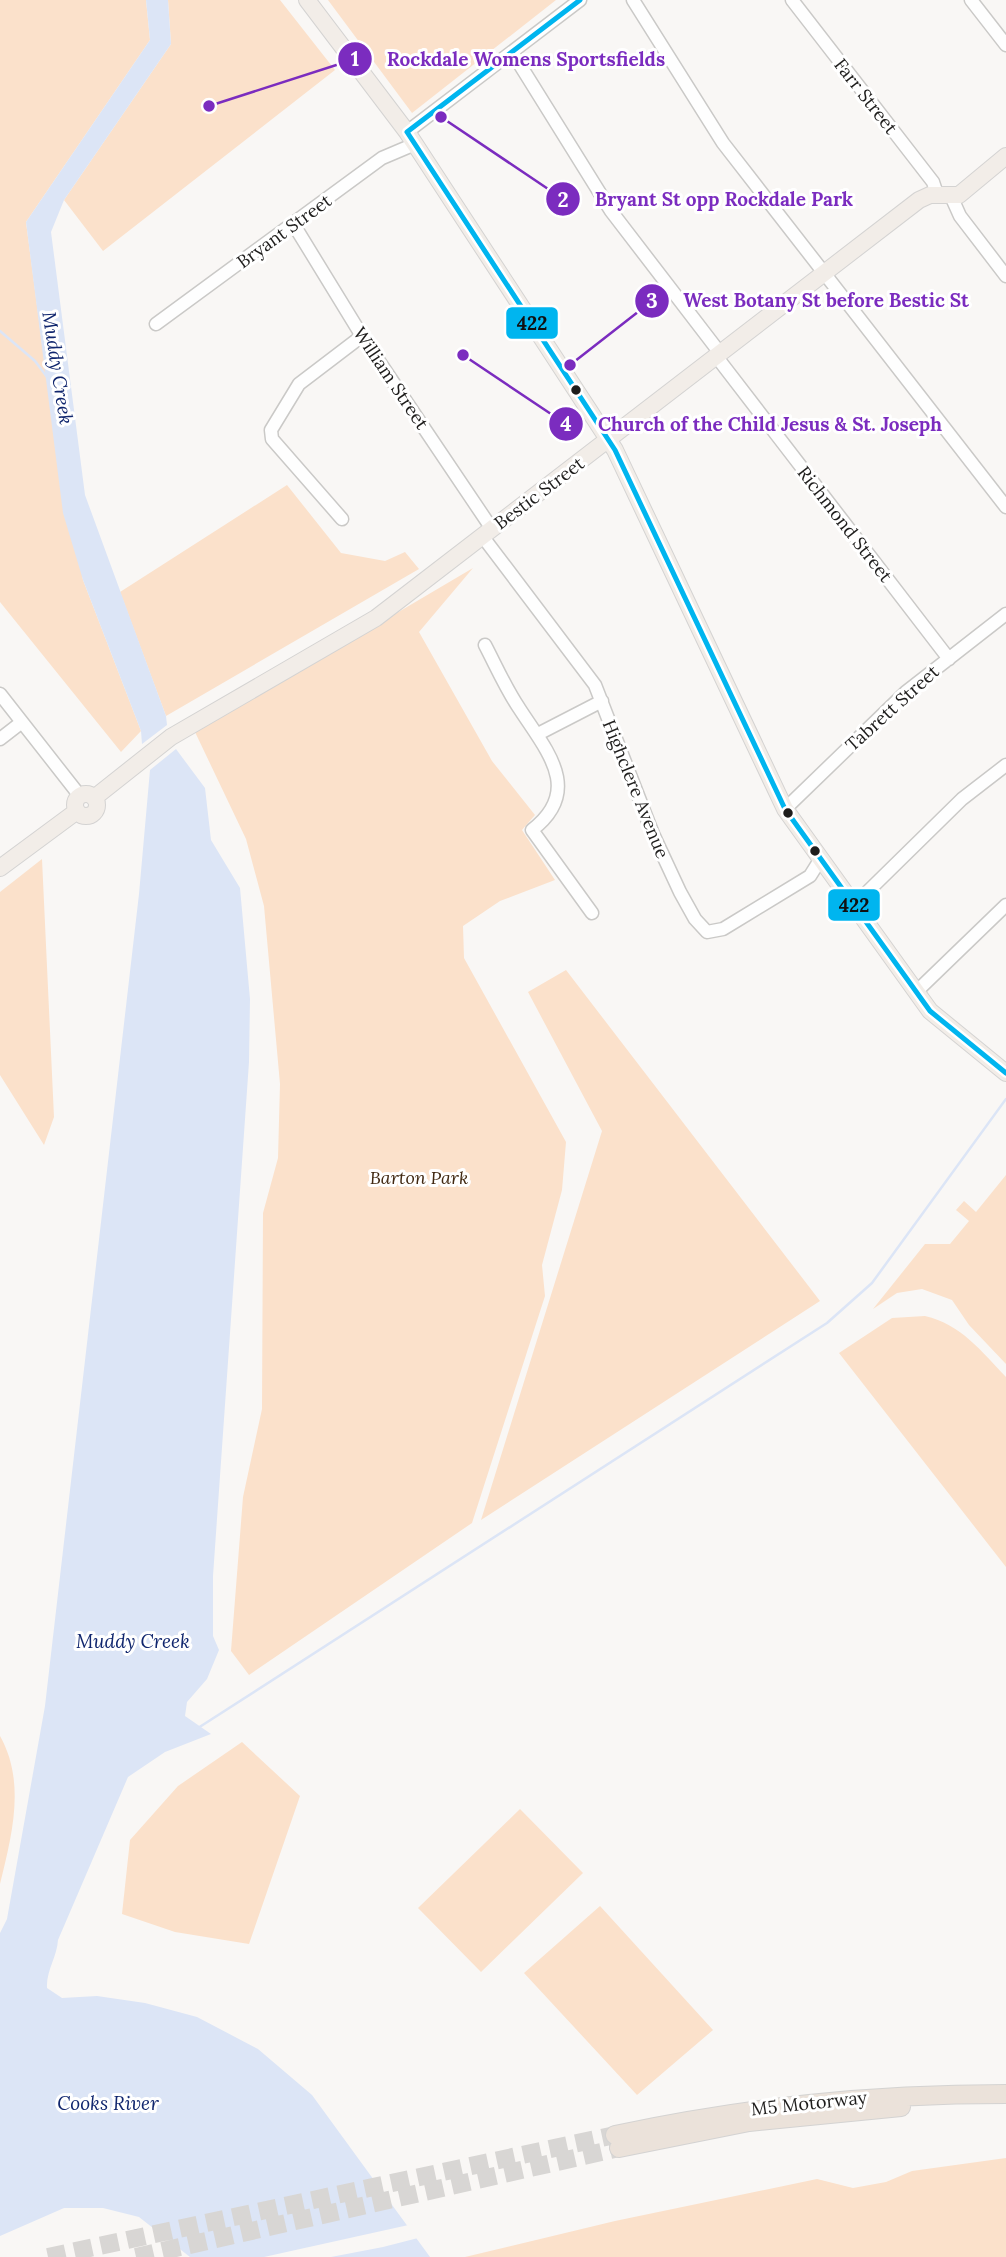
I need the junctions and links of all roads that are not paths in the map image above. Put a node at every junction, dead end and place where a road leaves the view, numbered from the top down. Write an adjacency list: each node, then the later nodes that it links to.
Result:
1 (307, 0): 8 (main road)
2 (580, 0): 7 (street, Bryant Street)
3 (633, 0): 12 (street)
4 (792, 0): 10 (street, Farr Street)
5 (971, 0): 6 (street)
6 (1006, 45)
7 (512, 52): 8 (street, Bryant Street); 16 (street, Richmond Street)
8 (411, 138): 11 (street, Bryant Street); 17 (main road)
9 (1006, 156): 10 (main road, Bestic Street)
10 (944, 195): 12 (main road, Bestic Street); 13 (street, Farr Street)
11 (294, 225): 14 (street, Bryant Street); 15 (street, William Street)
12 (825, 272): 16 (main road, Bestic Street); 18 (street)
13 (1006, 276)
14 (156, 324)
15 (362, 336): 19 (street); 20 (street, William Street)
16 (718, 354): 17 (main road, Bestic Street); 23 (street, Richmond Street)
17 (609, 440): 20 (main road, Bestic Street); 31 (main road)
18 (1006, 507)
19 (342, 519)
20 (488, 533): 25 (street, Highclere Avenue); 30 (main road, Bestic Street)
21 (1006, 614): 23 (street, Tabrett Street)
22 (485, 645): 27 (street)
23 (949, 659): 31 (street, Tabrett Street)
24 (0, 694): 26 (street)
25 (602, 701): 27 (street); 32 (street, Highclere Avenue)
26 (22, 722): 28 (street); 30 (street)
27 (538, 734): 36 (street)
28 (0, 739)
29 (1006, 765): 35 (street)
30 (84, 802): 33 (main road, Bestic Street)
31 (785, 809): 32 (main road)
32 (820, 860): 35 (main road)
33 (0, 868)
34 (1006, 905): 37 (street)
35 (853, 906): 37 (main road)
36 (592, 913)
37 (916, 992): 38 (main road)
38 (1006, 1073)
39 (1006, 2094): 40 (highway, M5 Motorway)
40 (945, 2100): 41 (highway, M5 Motorway); 42 (highway, M5 Motorway)
41 (1006, 2106)
42 (617, 2141)

